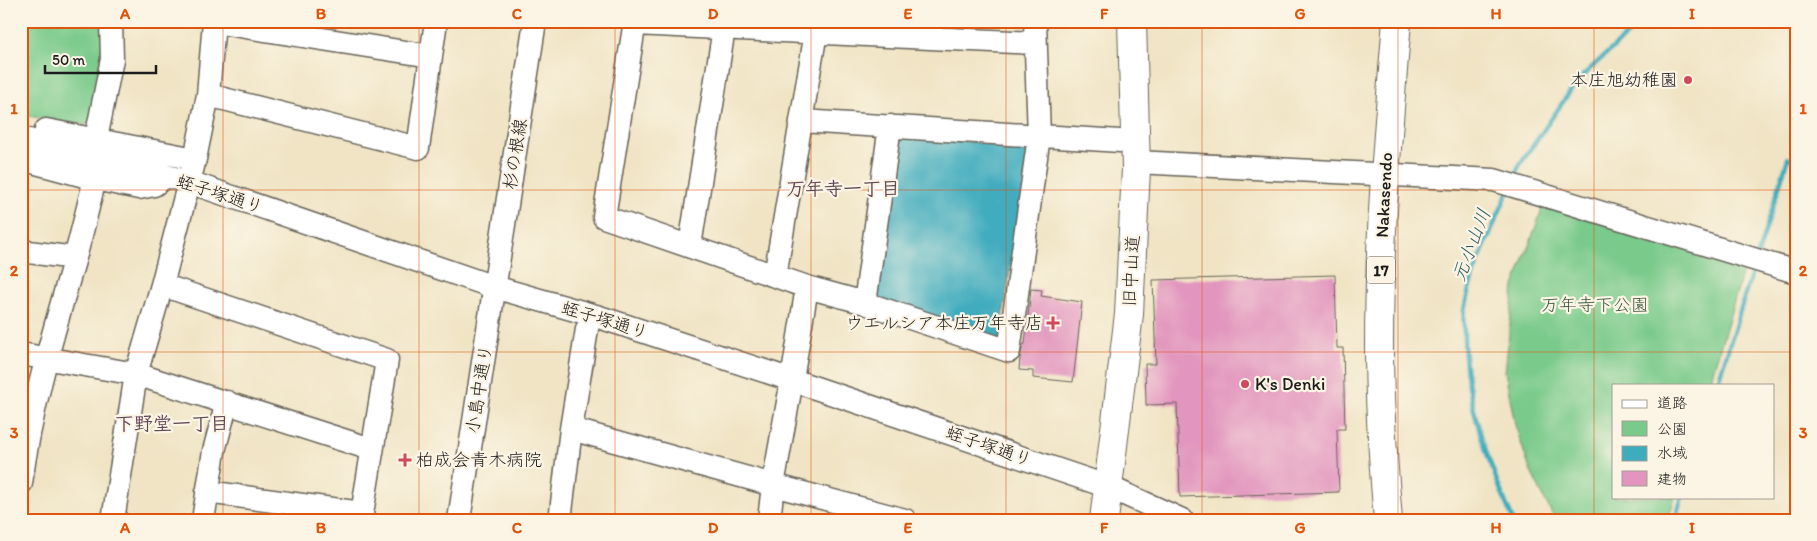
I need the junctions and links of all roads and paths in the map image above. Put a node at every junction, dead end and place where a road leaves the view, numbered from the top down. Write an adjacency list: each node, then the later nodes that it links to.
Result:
1 (111, 21): 20 (street)
2 (214, 21): 10 (street); 14 (street)
3 (436, 21): 13 (street)
4 (536, 21): 34 (street, 杉の根線)
5 (1132, 21): 21 (main road, 旧中山道)
6 (1397, 21): 25 (main road, Nakasendo / 17)
7 (635, 23): 9 (street); 28 (street)
8 (847, 27): 11 (street); 12 (street)
9 (724, 28): 11 (street); 28 (street)
10 (315, 29): 13 (street)
11 (816, 32): 15 (street)
12 (1035, 32): 18 (street)
13 (430, 56): 14 (street)
14 (208, 95): 23 (street)
15 (802, 121): 17 (street); 32 (street)
16 (21, 126): 20 (street)
17 (890, 126): 18 (street); 36 (street)
18 (1039, 136): 21 (street); 36 (street)
19 (21, 138): 24 (street, 蛭子塚通り)
20 (96, 139): 23 (street)
21 (1136, 152): 25 (street); 48 (main road, 旧中山道)
22 (21, 158): 26 (street)
23 (195, 159): 27 (street)
24 (160, 175): 26 (street); 27 (street, 蛭子塚通り)
25 (1384, 175): 31 (street); 60 (main road, Nakasendo / 17)
26 (95, 179): 30 (street)
27 (189, 182): 33 (street); 34 (street, 蛭子塚通り)
28 (690, 246): 32 (street)
29 (21, 251): 30 (street)
30 (75, 258): 39 (street)
31 (1796, 272)
32 (775, 276): 35 (street)
33 (162, 285): 40 (street); 45 (street)
34 (494, 287): 41 (street, 蛭子塚通り); 54 (street, 小島中通り)
35 (807, 287): 36 (street); 41 (street)
36 (865, 303)
37 (587, 329): 43 (street)
38 (21, 354): 39 (street)
39 (46, 358): 40 (street); 44 (street)
40 (136, 374): 42 (street); 52 (street)
41 (792, 380): 47 (street); 48 (street, 蛭子塚通り)
42 (227, 402): 45 (street); 49 (street)
43 (571, 429): 47 (street); 55 (street)
44 (24, 446): 46 (street)
45 (371, 449): 51 (street)
46 (21, 483)
47 (773, 485): 50 (street); 56 (street)
48 (1109, 487): 58 (main road, 旧中山道); 59 (street, 蛭子塚通り)
49 (207, 492): 51 (street); 53 (street)
50 (850, 513): 57 (street)
51 (361, 516)
52 (113, 520)
53 (203, 520)
54 (459, 520)
55 (560, 520)
56 (769, 520)
57 (905, 520)
58 (1104, 520)
59 (1182, 520)
60 (1388, 520)

